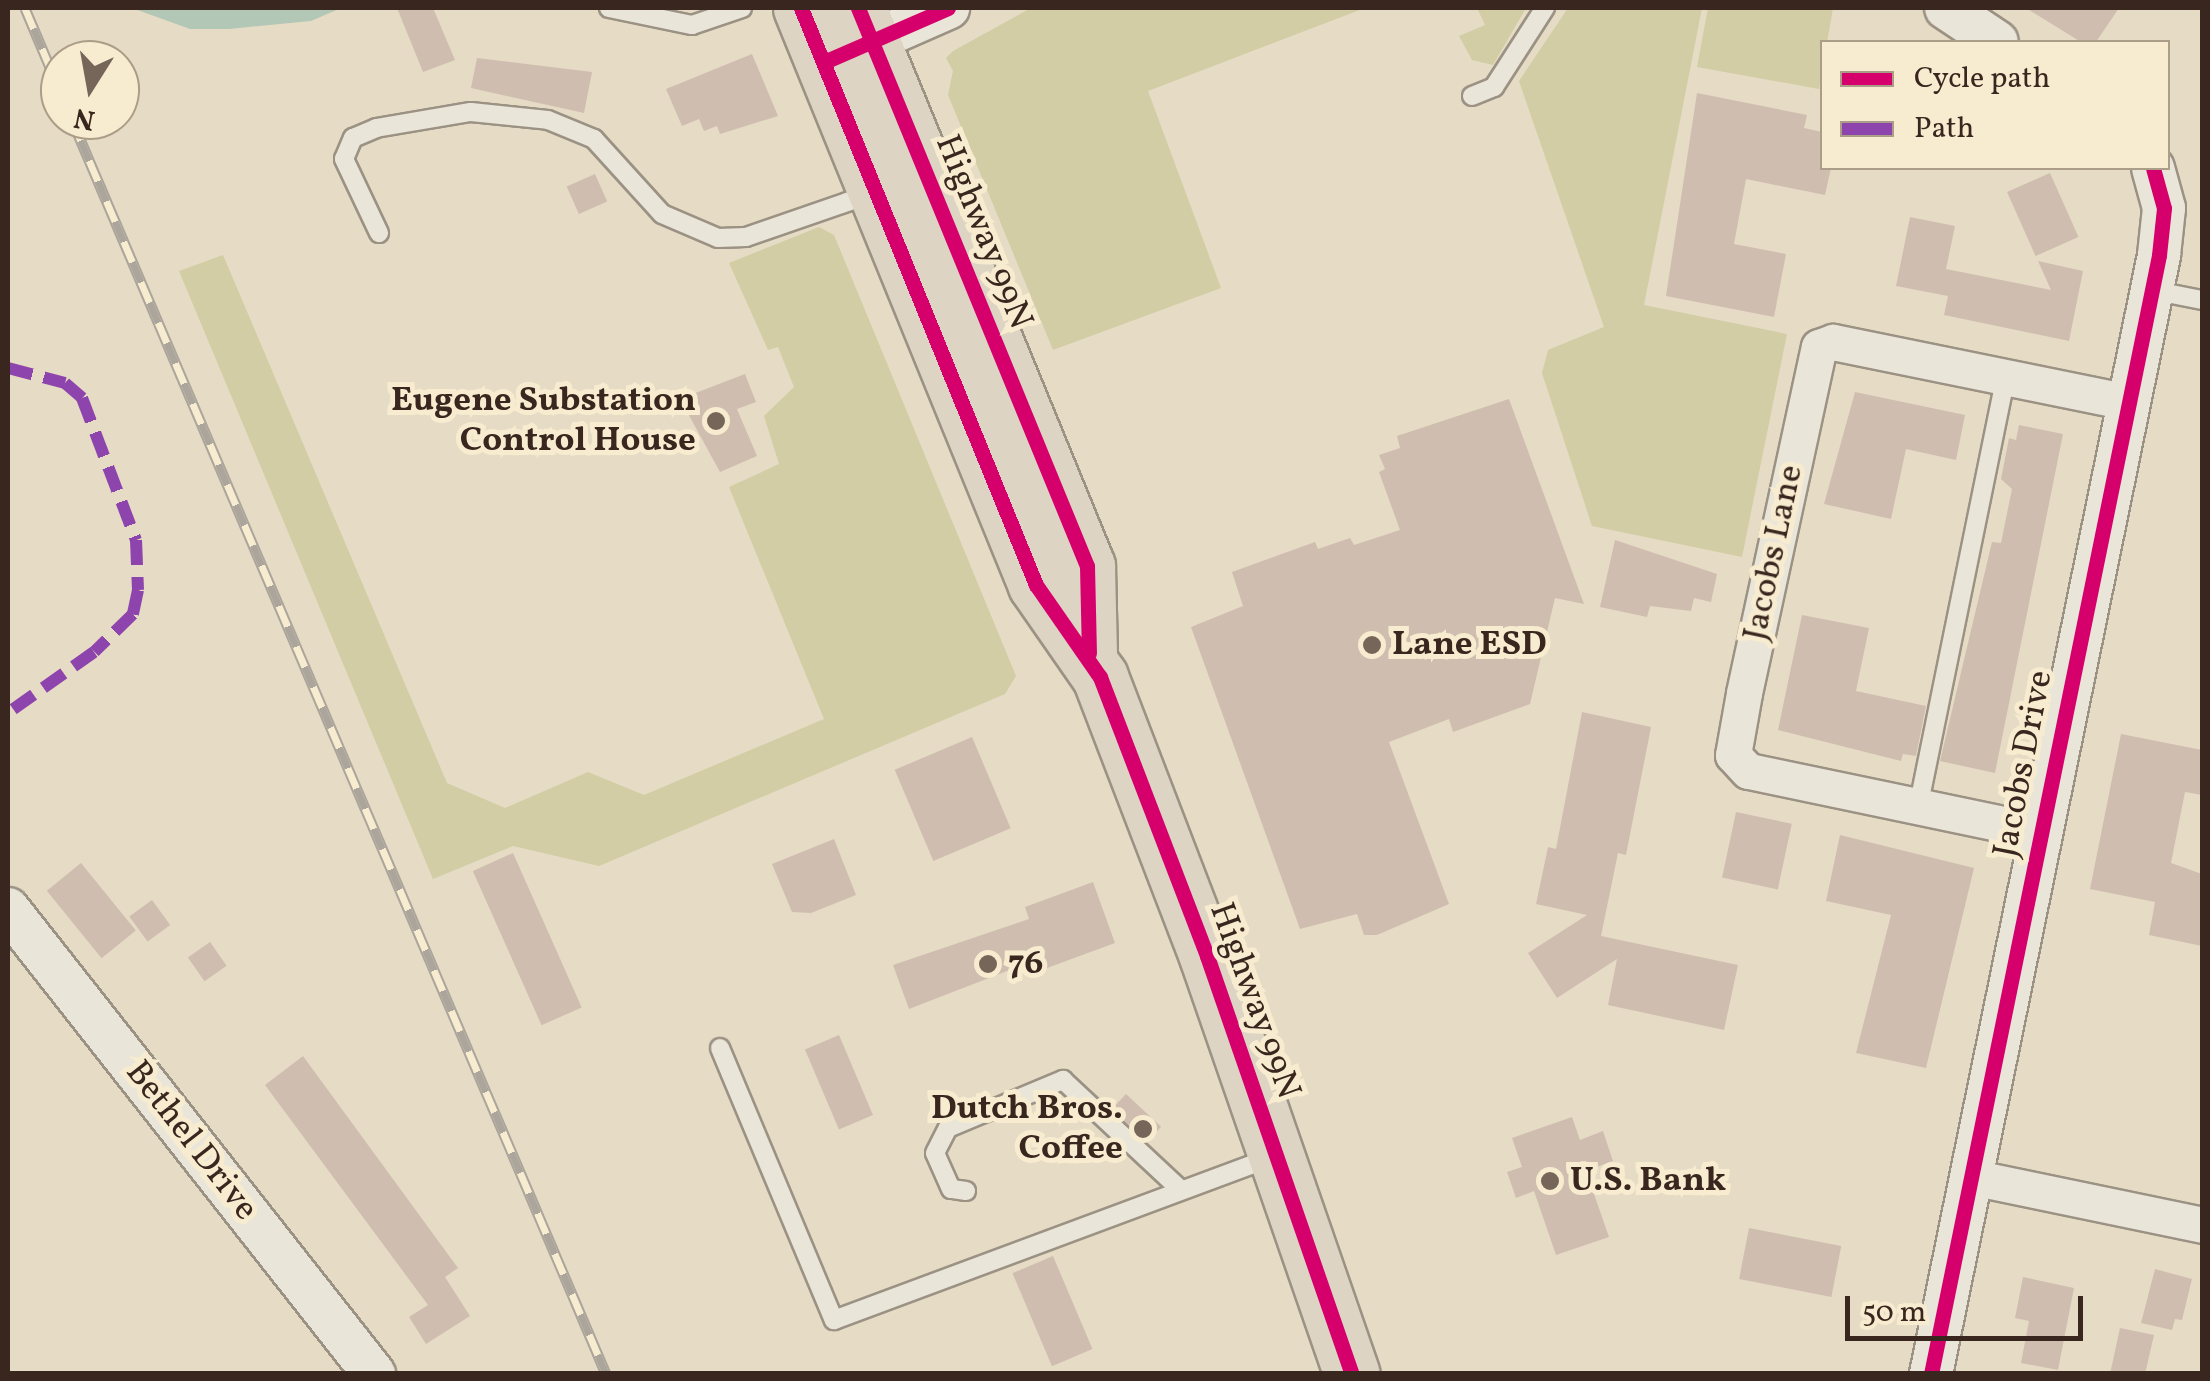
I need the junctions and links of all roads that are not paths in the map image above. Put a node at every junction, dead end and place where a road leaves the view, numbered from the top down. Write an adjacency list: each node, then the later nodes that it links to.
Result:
1 (609, 8): 2 (lane)
2 (742, 8)
3 (801, 8): 9 (main road, Highway 99N)
4 (948, 8): 7 (street)
5 (1545, 8): 10 (lane)
6 (1946, 8): 8 (street)
7 (865, 24): 9 (street); 18 (main road, Highway 99N)
8 (1994, 40)
9 (824, 62): 12 (main road, Highway 99N)
10 (1472, 96)
11 (2154, 170): 14 (street, Jacobs Drive)
12 (876, 193): 13 (lane); 18 (main road, Highway 99N)
13 (378, 234)
14 (2151, 290): 15 (lane); 17 (street, Jacobs Drive)
15 (2202, 300)
16 (2006, 377): 17 (street, Jacobs Lane); 19 (lane); 19 (street, Jacobs Lane)
17 (2128, 402): 20 (street, Jacobs Drive)
18 (1089, 653): 23 (main road, Highway 99N)
19 (1918, 808): 20 (street, Jacobs Lane)
20 (2041, 832): 24 (street, Jacobs Drive)
21 (8, 909): 28 (street, Bethel Drive)
22 (720, 1048): 25 (lane)
23 (1278, 1155): 25 (lane); 29 (main road, Highway 99N)
24 (1971, 1177): 27 (street); 30 (street, Jacobs Drive)
25 (1181, 1190): 26 (lane)
26 (966, 1192)
27 (2202, 1225)
28 (374, 1374)
29 (1352, 1374)
30 (1931, 1374)

